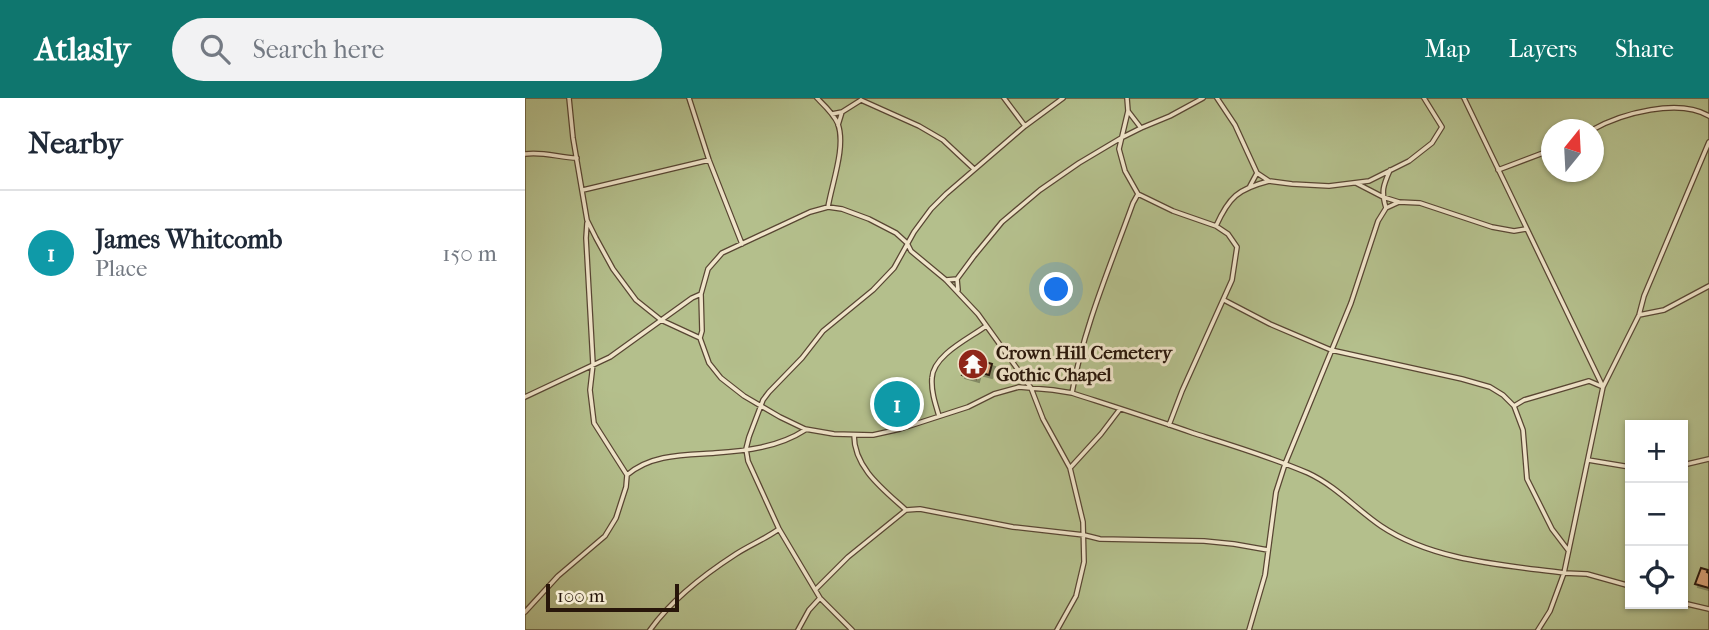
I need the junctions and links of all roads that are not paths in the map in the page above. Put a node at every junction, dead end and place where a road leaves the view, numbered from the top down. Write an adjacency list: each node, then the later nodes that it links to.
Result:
1 (569, 98): 26 (lane)
2 (689, 98): 27 (lane)
3 (817, 98): 14 (lane)
4 (1004, 98): 18 (lane)
5 (1063, 98): 18 (lane)
6 (1127, 98): 12 (lane)
7 (1203, 98): 19 (lane)
8 (1217, 98): 31 (lane)
9 (1424, 98): 29 (lane)
10 (1464, 98): 30 (lane)
11 (862, 99): 13 (lane); 28 (lane)
12 (1128, 111): 19 (lane); 20 (lane)
13 (842, 112): 14 (lane); 16 (lane)
14 (832, 114): 16 (lane)
15 (1709, 116): 17 (lane)
16 (838, 125): 39 (lane)
17 (1604, 125)
18 (1025, 126): 28 (lane)
19 (1141, 128): 20 (lane)
20 (1121, 138): 22 (lane); 23 (lane)
21 (1709, 142): 52 (lane)
22 (1109, 145): 23 (lane); 46 (lane)
23 (1119, 149): 36 (lane)
24 (525, 154): 26 (lane)
25 (1541, 154): 30 (lane)
26 (577, 158): 35 (lane)
27 (709, 160): 35 (lane); 45 (lane)
28 (974, 169): 44 (lane)
29 (1391, 169): 33 (lane); 37 (lane)
30 (1498, 170): 43 (lane)
31 (1257, 173): 32 (lane); 34 (lane)
32 (1269, 181): 33 (lane); 34 (lane)
33 (1354, 182): 37 (lane)
34 (1250, 186): 42 (lane)
35 (583, 190): 41 (lane)
36 (1138, 194): 42 (lane); 62 (lane)
37 (1383, 197): 38 (lane); 40 (lane)
38 (1399, 202): 40 (lane); 43 (lane)
39 (828, 207): 44 (lane); 45 (lane)
40 (1386, 208): 56 (lane)
41 (587, 220): 53 (lane); 57 (lane)
42 (1216, 226): 51 (lane)
43 (1526, 229): 58 (lane)
44 (907, 243): 47 (lane); 64 (lane)
45 (742, 244): 50 (lane)
46 (957, 279): 47 (lane); 49 (lane)
47 (946, 280): 49 (lane)
48 (1709, 286): 52 (lane)
49 (958, 292): 54 (lane)
50 (701, 294): 53 (lane); 55 (lane)
51 (1224, 300): 56 (lane); 68 (lane)
52 (1639, 316): 60 (lane)
53 (661, 320): 55 (lane); 57 (lane)
54 (986, 326): 61 (lane); 67 (lane)
55 (700, 338): 64 (lane)
56 (1331, 350): 65 (lane); 74 (lane)
57 (593, 364): 63 (lane); 78 (lane)
58 (1593, 367): 59 (lane); 60 (lane)
59 (1588, 382): 60 (lane); 65 (lane)
60 (1603, 387): 72 (lane)
61 (1031, 388): 62 (lane); 67 (lane); 77 (lane)
62 (1072, 393): 66 (lane)
63 (525, 397)
64 (761, 406): 69 (lane); 71 (lane)
65 (1514, 406): 83 (lane)
66 (1120, 408): 68 (lane); 77 (lane)
67 (939, 416): 70 (lane)
68 (1170, 425): 74 (lane)
69 (805, 429): 70 (lane); 71 (lane)
70 (854, 435): 79 (lane)
71 (745, 449): 78 (lane); 80 (lane)
72 (1588, 460): 76 (lane); 83 (lane)
73 (1709, 460): 75 (lane)
74 (1285, 464): 82 (lane); 84 (lane)
75 (1688, 464)
76 (1625, 466)
77 (1070, 468): 81 (lane)
78 (627, 475): 90 (lane)
79 (906, 510): 81 (lane); 86 (lane)
80 (779, 529): 86 (lane); 91 (lane)
81 (1084, 535): 82 (lane); 94 (lane)
82 (1268, 550): 95 (lane)
83 (1568, 550): 84 (lane)
84 (1564, 573): 85 (lane); 96 (lane)
85 (1625, 585)
86 (816, 589): 87 (lane)
87 (820, 598): 92 (lane); 93 (lane)
88 (1688, 604): 89 (lane)
89 (1709, 609)
90 (525, 612)
91 (650, 630)
92 (799, 630)
93 (852, 630)
94 (1057, 630)
95 (1249, 630)
96 (1538, 630)

